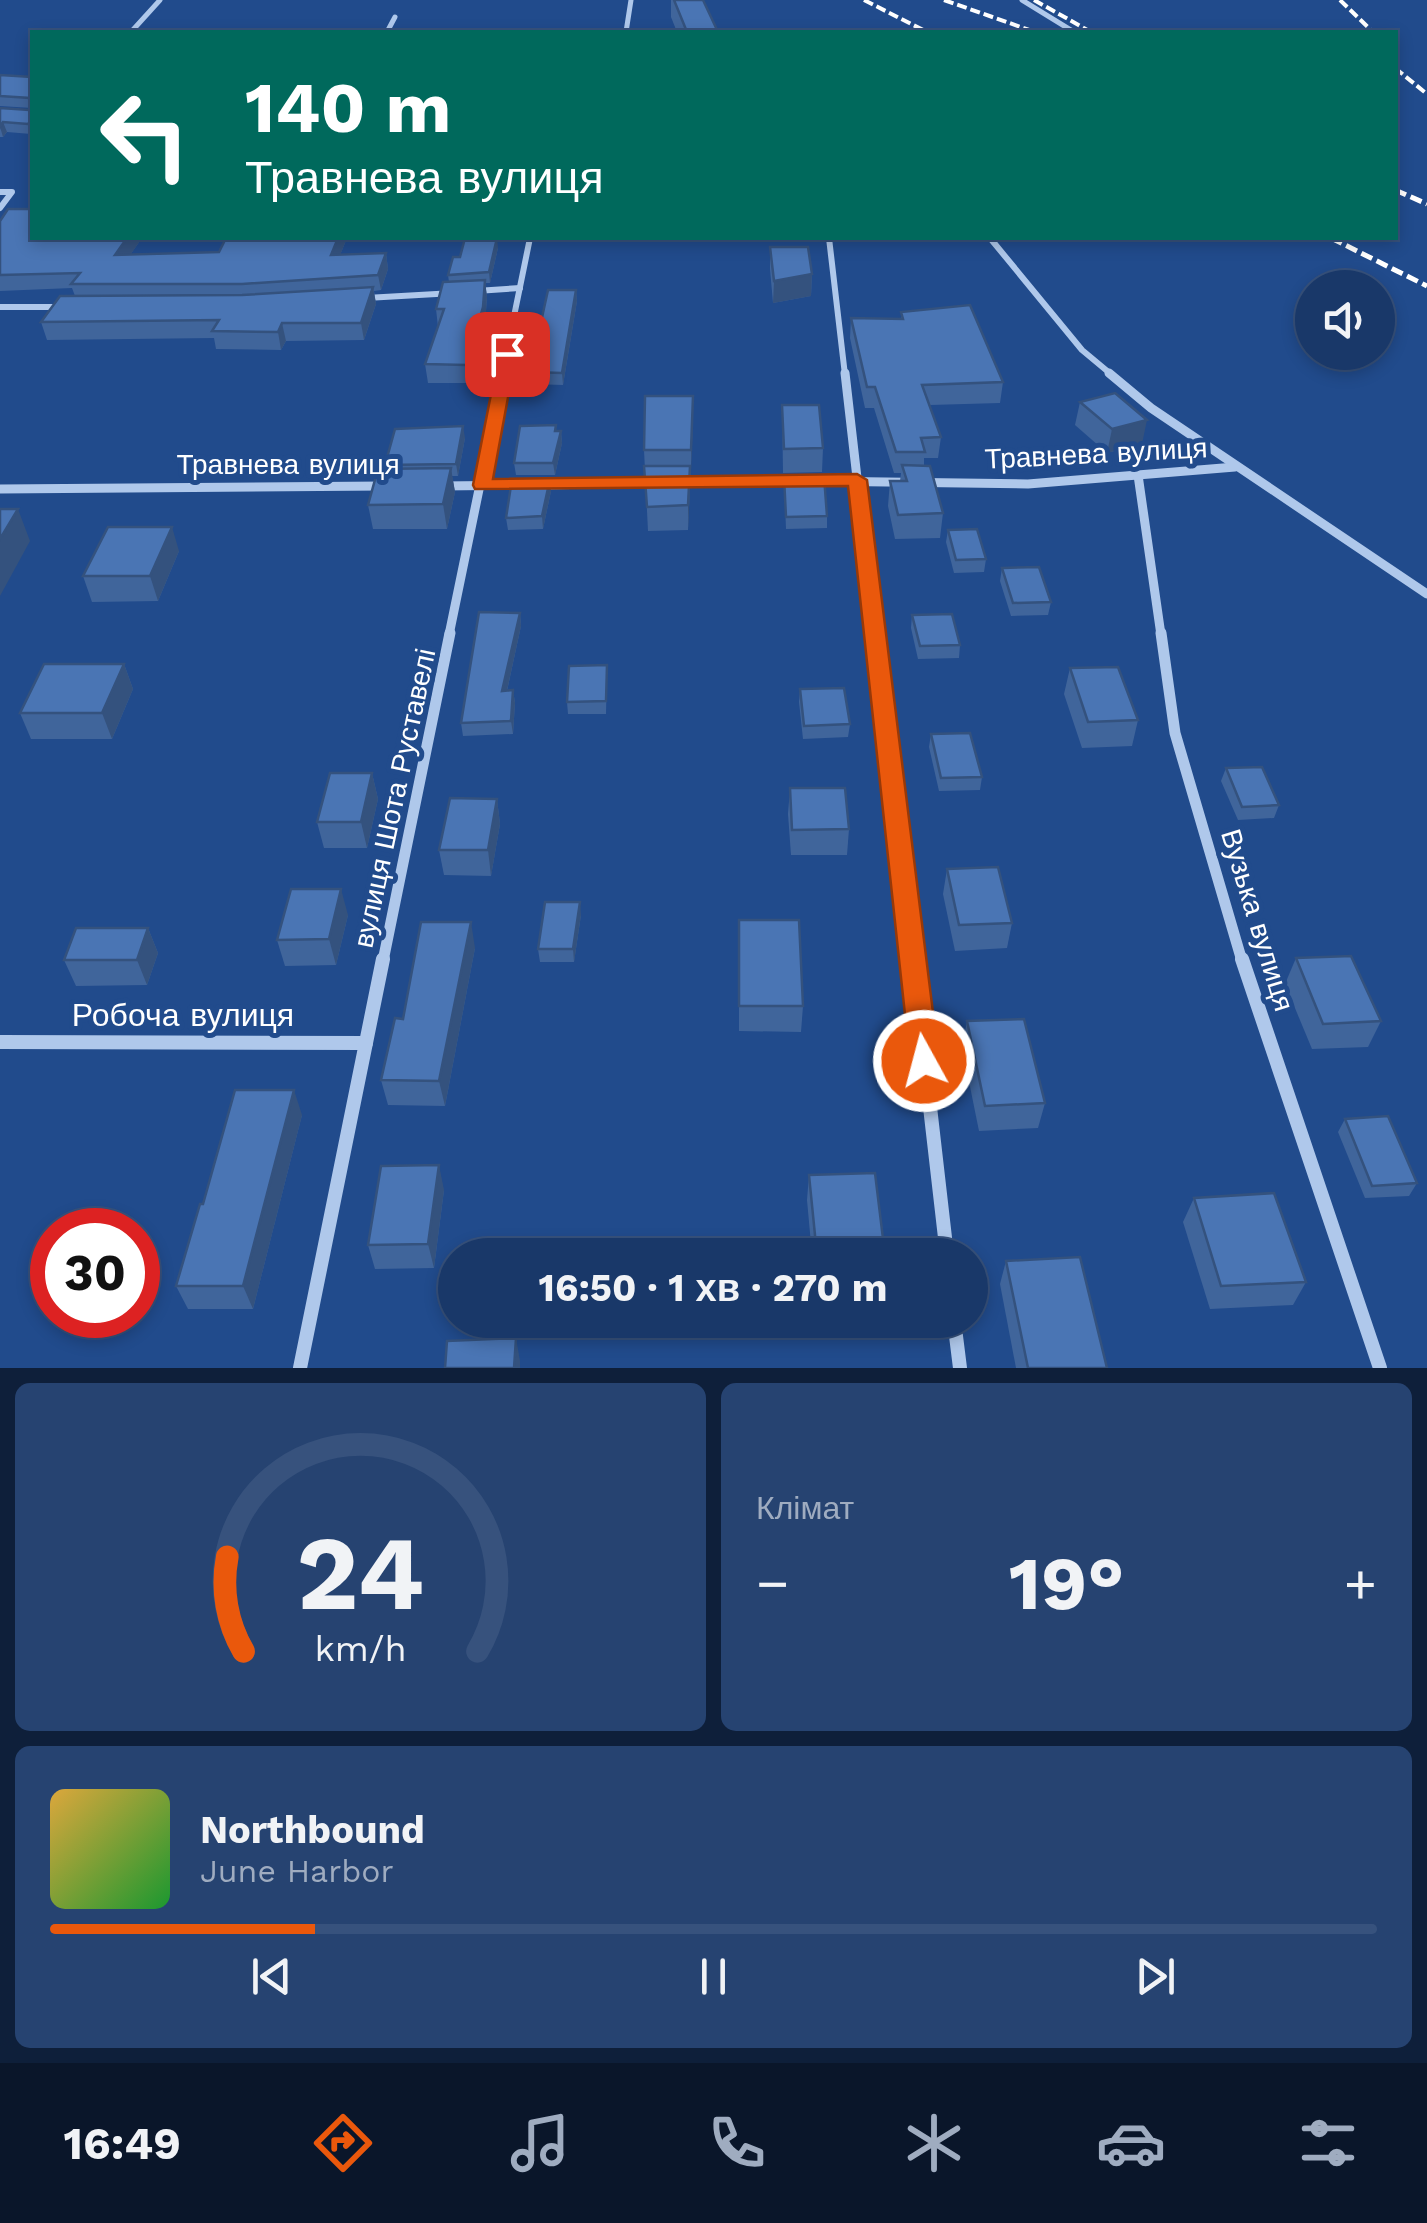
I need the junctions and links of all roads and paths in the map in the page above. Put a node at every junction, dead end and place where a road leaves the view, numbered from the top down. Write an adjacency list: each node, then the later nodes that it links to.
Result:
1 (160, 0): 5 (street)
2 (631, 0): 7 (street)
3 (1022, 0): 8 (street)
4 (395, 18): 6 (street)
5 (133, 30)
6 (388, 30)
7 (626, 30)
8 (1071, 30)
9 (0, 192): 10 (street)
10 (0, 208)
11 (530, 240): 14 (street, вулиця Шота Руставелі)
12 (829, 240): 20 (street)
13 (992, 240): 18 (street)
14 (520, 288): 15 (street); 21 (street, вулиця Шота Руставелі)
15 (364, 298)
16 (76, 307): 17 (street)
17 (0, 308)
18 (1234, 467): 19 (street, Травнева вулиця); 25 (street)
19 (1138, 475): 20 (street, Травнева вулиця); 32 (street, Вузька вулиця)
20 (857, 480): 21 (street, Травнева вулиця); 28 (street)
21 (482, 485): 23 (street, Травнева вулиця); 27 (street, вулиця Шота Руставелі)
22 (405, 486): 24 (street, Травнева вулиця)
23 (424, 486)
24 (0, 488)
25 (1427, 594)
26 (0, 1042): 27 (street, Робоча вулиця)
27 (366, 1043): 30 (street, вулиця Шота Руставелі)
28 (944, 1238)
29 (956, 1338): 31 (street)
30 (300, 1368)
31 (960, 1368)
32 (1380, 1368)

